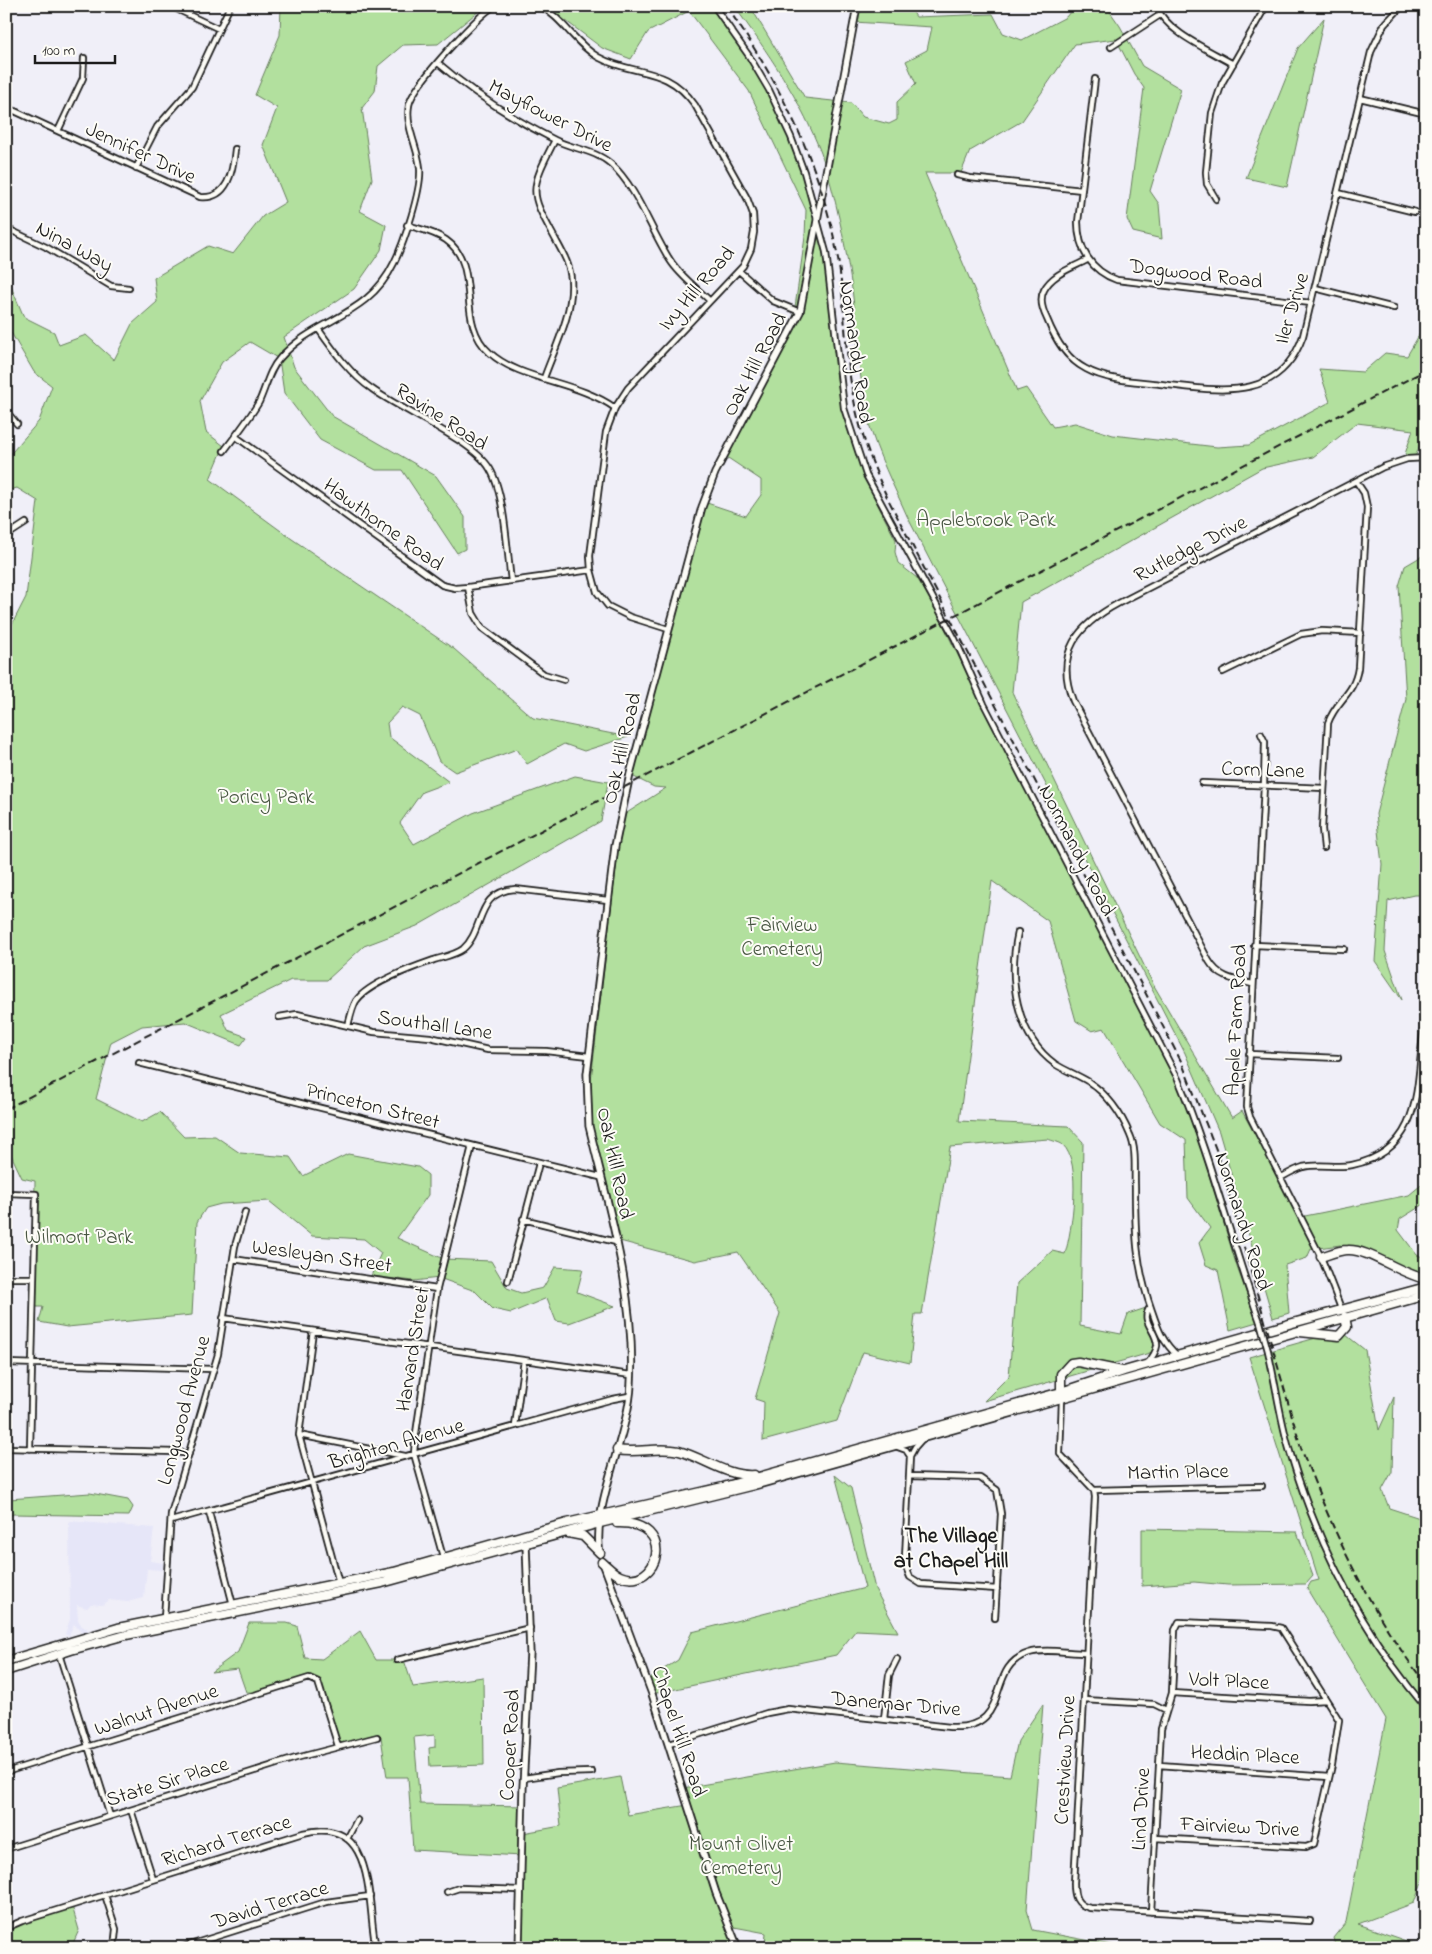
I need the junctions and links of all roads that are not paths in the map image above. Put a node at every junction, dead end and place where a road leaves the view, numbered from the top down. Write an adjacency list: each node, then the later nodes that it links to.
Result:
1 (170, 6): 11 (street)
2 (230, 6): 11 (street)
3 (494, 6): 14 (street)
4 (540, 6): 33 (street, Ivy Hill Road)
5 (714, 6): 29 (street, Normandy Road)
6 (857, 6): 29 (street, Oak Hill Road)
7 (1156, 6): 10 (street)
8 (1266, 6): 15 (street)
9 (1402, 6): 17 (street, Iler Drive)
10 (1160, 16): 12 (street); 15 (street)
11 (220, 29): 23 (street)
12 (1111, 47)
13 (84, 58): 20 (street)
14 (438, 63): 21 (street, Mayflower Drive); 30 (street)
15 (1233, 64): 27 (street)
16 (1095, 79): 25 (street)
17 (1360, 98): 19 (street); 26 (street, Iler Drive)
18 (6, 107): 20 (street, Jennifer Drive)
19 (1426, 114)
20 (58, 131): 23 (street, Jennifer Drive)
21 (555, 140): 36 (street, Mayflower Drive); 41 (street)
22 (235, 148): 23 (street, Jennifer Drive)
23 (136, 168)
24 (957, 175): 25 (street)
25 (1082, 190): 32 (street)
26 (1338, 193): 28 (street); 35 (street, Iler Drive)
27 (1216, 199)
28 (1415, 212)
29 (818, 216): 39 (street, Oak Hill Road); 147 (street, Normandy Road, bridge)
30 (407, 225): 40 (street); 41 (street)
31 (6, 228): 34 (street, Nina Way)
32 (1087, 260): 37 (street, Dogwood Road); 37 (street, Iler Drive)
33 (739, 271): 36 (street, Ivy Hill Road); 39 (street)
34 (129, 288)
35 (1315, 288): 37 (street, Iler Drive); 38 (street)
36 (710, 301): 42 (street, Ivy Hill Road)
37 (1311, 302)
38 (1394, 308)
39 (800, 312): 54 (street, Oak Hill Road)
40 (319, 330): 45 (street); 52 (street, Ravine Road)
41 (544, 378): 42 (street)
42 (614, 408): 51 (street, Ivy Hill Road)
43 (6, 411): 44 (street)
44 (17, 424)
45 (235, 436): 46 (street); 53 (street, Hawthorne Road)
46 (224, 451)
47 (1426, 458): 48 (street, Rutledge Drive)
48 (1356, 482): 55 (street); 67 (street, Rutledge Drive)
49 (26, 523): 50 (street)
50 (6, 536)
51 (591, 570): 52 (street, Hawthorne Road); 54 (street, Ivy Hill Road)
52 (511, 580): 53 (street, Hawthorne Road)
53 (468, 586): 57 (street)
54 (668, 628): 63 (street, Oak Hill Road)
55 (1360, 633): 56 (street); 61 (street)
56 (1223, 672)
57 (564, 680)
58 (1261, 734): 60 (street, Apple Farm Road)
59 (1202, 783): 60 (street, Corn Lane)
60 (1264, 786): 61 (street, Corn Lane); 65 (street, Apple Farm Road)
61 (1324, 788): 62 (street)
62 (1324, 848)
63 (608, 900): 70 (street); 72 (street, Oak Hill Road)
64 (1018, 932): 92 (street)
65 (1254, 944): 66 (street); 67 (street, Apple Farm Road)
66 (1344, 949)
67 (1253, 984): 71 (street, Apple Farm Road)
68 (1426, 1015): 78 (street)
69 (279, 1017): 70 (street, Southall Lane)
70 (348, 1026): 72 (street, Southall Lane)
71 (1249, 1054): 73 (street); 78 (street, Apple Farm Road)
72 (589, 1056): 77 (street, Oak Hill Road)
73 (1338, 1058)
74 (139, 1063): 75 (street, Princeton Street)
75 (472, 1146): 76 (street, Princeton Street); 90 (street, Harvard Street)
76 (538, 1163): 77 (street, Princeton Street); 81 (street)
77 (600, 1177): 82 (street, Oak Hill Road)
78 (1282, 1177): 83 (street, Apple Farm Road)
79 (6, 1193): 86 (street)
80 (245, 1212): 84 (street, Longwood Avenue)
81 (523, 1219): 82 (street); 88 (street)
82 (616, 1242): 105 (street, Oak Hill Road)
83 (1321, 1257): 87 (highway); 93 (street, Apple Farm Road)
84 (233, 1259): 90 (street, Wesleyan Street); 94 (street, Longwood Avenue)
85 (6, 1278): 86 (street)
86 (34, 1278): 101 (street)
87 (1426, 1279)
88 (508, 1280)
89 (1426, 1287): 93 (highway)
90 (437, 1289): 97 (street, Harvard Street)
91 (1426, 1294): 93 (highway)
92 (1150, 1307): 98 (street); 102 (street)
93 (1344, 1314): 96 (highway); 96 (highway); 98 (highway)
94 (223, 1318): 95 (street); 103 (street, Longwood Avenue)
95 (313, 1331): 97 (street); 109 (street)
96 (1288, 1333): 107 (highway)
97 (428, 1346): 99 (street); 116 (street, Harvard Street)
98 (1178, 1356): 102 (highway)
99 (524, 1360): 105 (street); 108 (street)
100 (6, 1363): 101 (street)
101 (32, 1364): 103 (street); 113 (street)
102 (1147, 1364): 104 (highway)
103 (214, 1369): 115 (street, Longwood Avenue)
104 (1124, 1371): 107 (highway); 107 (highway)
105 (631, 1375): 106 (street, Oak Hill Road)
106 (629, 1396): 108 (street, Brighton Avenue); 114 (street, Oak Hill Road)
107 (1062, 1396): 110 (highway); 119 (highway); 123 (street)
108 (515, 1426): 116 (street, Brighton Avenue)
109 (299, 1435): 117 (street); 121 (street)
110 (924, 1438): 111 (highway); 118 (street)
111 (893, 1446): 118 (street); 125 (highway)
112 (6, 1448): 113 (street)
113 (30, 1449): 115 (street)
114 (617, 1450): 119 (highway); 125 (street, Oak Hill Road)
115 (189, 1454): 126 (street, Longwood Avenue)
116 (414, 1454): 117 (street, Brighton Avenue); 130 (street, Harvard Street)
117 (406, 1456): 121 (street, Brighton Avenue)
118 (910, 1456): 120 (street)
119 (773, 1473): 125 (highway)
120 (909, 1476): 133 (street); 133 (street)
121 (311, 1484): 124 (street, Brighton Avenue); 132 (street)
122 (1262, 1486): 123 (street, Martin Place)
123 (1094, 1490): 138 (street, Crestview Drive)
124 (209, 1512): 126 (street, Brighton Avenue); 134 (street)
125 (600, 1519): 127 (highway); 129 (street, Chapel Hill Road); 130 (highway); 131 (highway)
126 (171, 1521): 135 (street, Longwood Avenue)
127 (566, 1533): 128 (highway); 129 (highway)
128 (526, 1544): 137 (street, Cooper Road); 139 (highway)
129 (600, 1553): 131 (street, Chapel Hill Road)
130 (443, 1558): 132 (highway)
131 (602, 1562): 151 (street, Chapel Hill Road)
132 (339, 1583): 134 (highway)
133 (997, 1590): 136 (street)
134 (233, 1604): 135 (highway)
135 (164, 1618): 140 (highway)
136 (995, 1618)
137 (530, 1628): 142 (street); 158 (street, Cooper Road)
138 (1086, 1653): 145 (street, Crestview Drive); 149 (street, Danemar Drive)
139 (59, 1654): 143 (highway); 153 (street)
140 (8, 1659)
141 (897, 1659): 149 (street)
142 (397, 1660)
143 (6, 1672)
144 (1172, 1693): 146 (street, Volt Place); 146 (street, Fairview Drive); 148 (street, Volt Place)
145 (1084, 1700): 148 (street, Volt Place); 170 (street, Crestview Drive)
146 (1326, 1700): 157 (street, Fairview Drive)
147 (1426, 1708)
148 (1166, 1710): 154 (street, Lind Drive)
149 (884, 1719): 151 (street, Danemar Drive)
150 (377, 1737): 152 (street, State Sir Place)
151 (669, 1744): 177 (street, Chapel Hill Road)
152 (338, 1746): 153 (street, Walnut Avenue); 159 (street, State Sir Place)
153 (88, 1747): 155 (street, Walnut Avenue); 160 (street)
154 (1159, 1765): 157 (street, Heddin Place); 162 (street, Lind Drive)
155 (6, 1772)
156 (592, 1772): 158 (street)
157 (1329, 1777): 162 (street, Fairview Drive)
158 (524, 1778): 166 (street, Cooper Road)
159 (131, 1810): 160 (street, State Sir Place); 165 (street)
160 (110, 1816): 164 (street, State Sir Place)
161 (357, 1820): 163 (street)
162 (1155, 1838): 170 (street, Lind Drive)
163 (347, 1839): 165 (street, Richard Terrace); 169 (street)
164 (6, 1849)
165 (153, 1879): 168 (street, Richard Terrace)
166 (520, 1890): 167 (street); 176 (street, Cooper Road)
167 (446, 1892)
168 (105, 1895): 172 (street, Richard Terrace); 173 (street)
169 (370, 1896): 174 (street, David Terrace); 175 (street)
170 (1151, 1912): 171 (street, Crestview Drive)
171 (1310, 1921)
172 (6, 1928)
173 (114, 1948)
174 (180, 1948)
175 (376, 1948)
176 (519, 1948)
177 (738, 1948)

